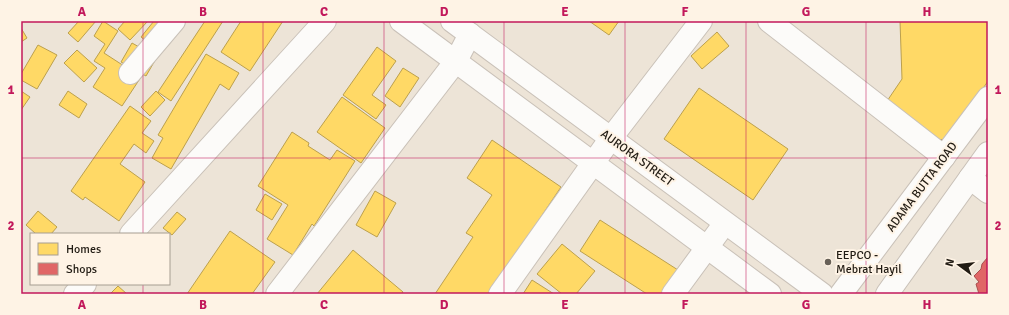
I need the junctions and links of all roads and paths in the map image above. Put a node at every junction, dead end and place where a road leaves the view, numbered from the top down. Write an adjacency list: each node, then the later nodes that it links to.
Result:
1 (174, 21): 9 (street)
2 (325, 21): 18 (street)
3 (401, 21): 8 (street)
4 (452, 21): 7 (street, AURORA STREET)
5 (701, 21): 11 (street)
6 (769, 21): 13 (street)
7 (470, 34): 8 (street); 11 (street, AURORA STREET)
8 (456, 61): 14 (street); 22 (street)
9 (130, 73)
10 (988, 98): 13 (street, ADAMA BUTTA ROAD)
11 (611, 138): 14 (street); 17 (street, AURORA STREET)
12 (988, 153): 15 (street)
13 (944, 157): 27 (street, ADAMA BUTTA ROAD)
14 (594, 163): 19 (street); 23 (street)
15 (970, 178): 16 (street); 28 (street)
16 (988, 192)
17 (725, 223): 19 (street); 26 (street, AURORA STREET)
18 (133, 233)
19 (707, 248): 24 (street); 25 (street)
20 (84, 285): 21 (street)
21 (75, 294)
22 (277, 294)
23 (500, 294)
24 (673, 294)
25 (770, 294)
26 (822, 294)
27 (841, 294)
28 (887, 294)

